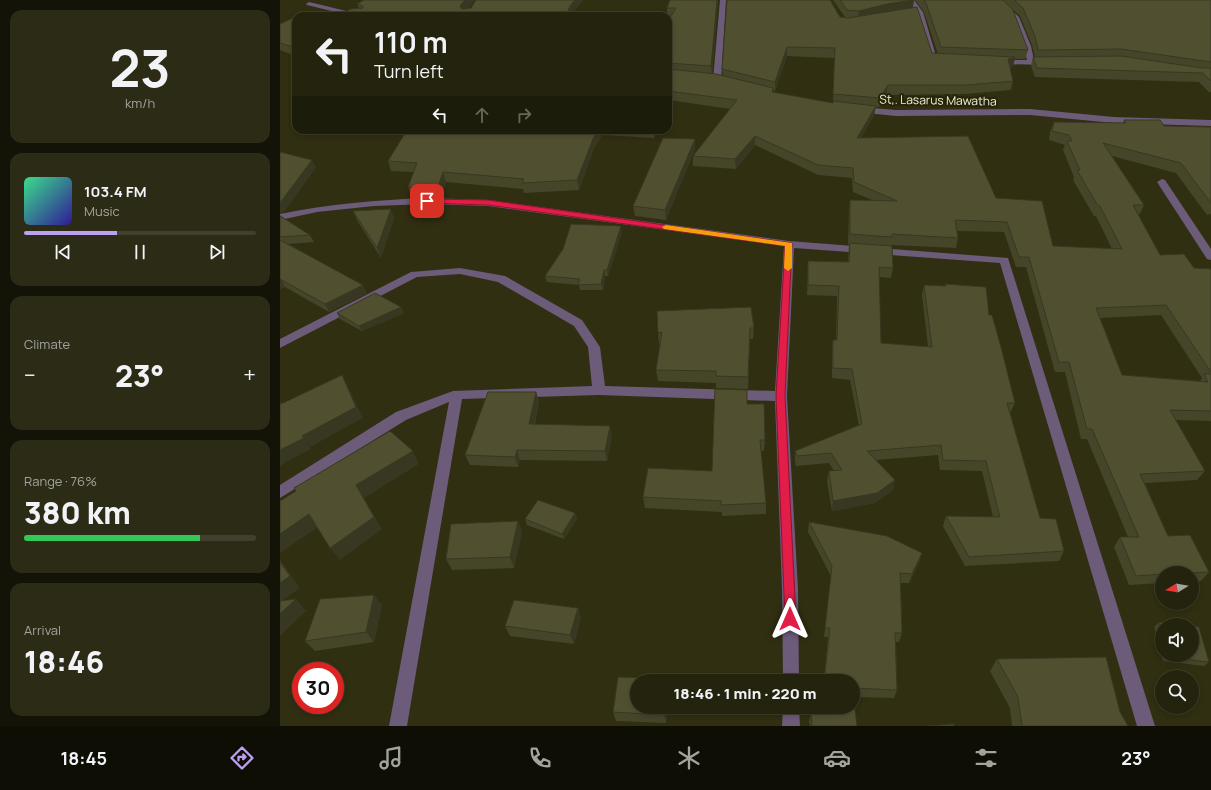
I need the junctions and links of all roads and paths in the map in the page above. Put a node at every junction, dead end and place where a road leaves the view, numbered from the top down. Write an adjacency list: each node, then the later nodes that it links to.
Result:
1 (723, 0): 10 (street)
2 (911, 0): 6 (street)
3 (997, 0): 8 (street)
4 (309, 4): 5 (street)
5 (344, 12)
6 (942, 61)
7 (994, 62): 8 (street)
8 (1031, 63): 9 (street)
9 (1054, 63)
10 (717, 81)
11 (851, 109): 12 (street, St,. Lasarus Mawatha)
12 (1211, 123)
13 (1162, 182): 16 (street)
14 (280, 217): 15 (street)
15 (789, 244): 20 (street); 26 (street)
16 (1211, 257)
17 (280, 344): 18 (street)
18 (600, 390): 19 (street); 20 (street)
19 (457, 394): 21 (street); 24 (street)
20 (781, 396): 22 (street)
21 (280, 492)
22 (791, 674)
23 (791, 714): 25 (street)
24 (398, 726)
25 (791, 726)
26 (1146, 726)

